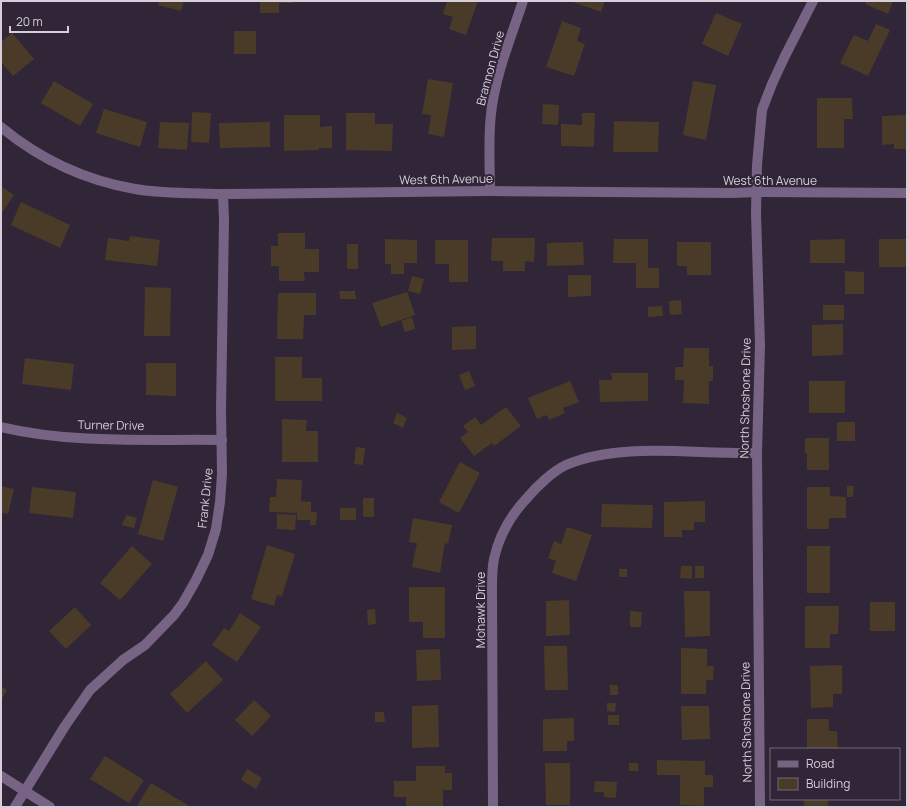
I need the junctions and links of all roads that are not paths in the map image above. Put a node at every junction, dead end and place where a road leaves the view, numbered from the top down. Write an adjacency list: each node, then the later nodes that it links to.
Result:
1 (522, 1): 4 (street, Brannon Drive)
2 (813, 1): 5 (street, North Shoshone Drive)
3 (1, 127): 7 (street, West 6th Avenue)
4 (490, 191): 5 (street, West 6th Avenue); 7 (street, West 6th Avenue)
5 (757, 192): 6 (street, West 6th Avenue); 10 (street, North Shoshone Drive)
6 (907, 193)
7 (223, 194): 9 (street, Frank Drive)
8 (1, 427): 9 (street, Turner Drive)
9 (222, 440): 12 (street, Frank Drive)
10 (757, 453): 15 (street, Mohawk Drive); 16 (street, North Shoshone Drive)
11 (1, 776): 12 (street)
12 (25, 792): 13 (street, Frank Drive); 14 (street)
13 (15, 807)
14 (50, 807)
15 (493, 807)
16 (760, 807)

